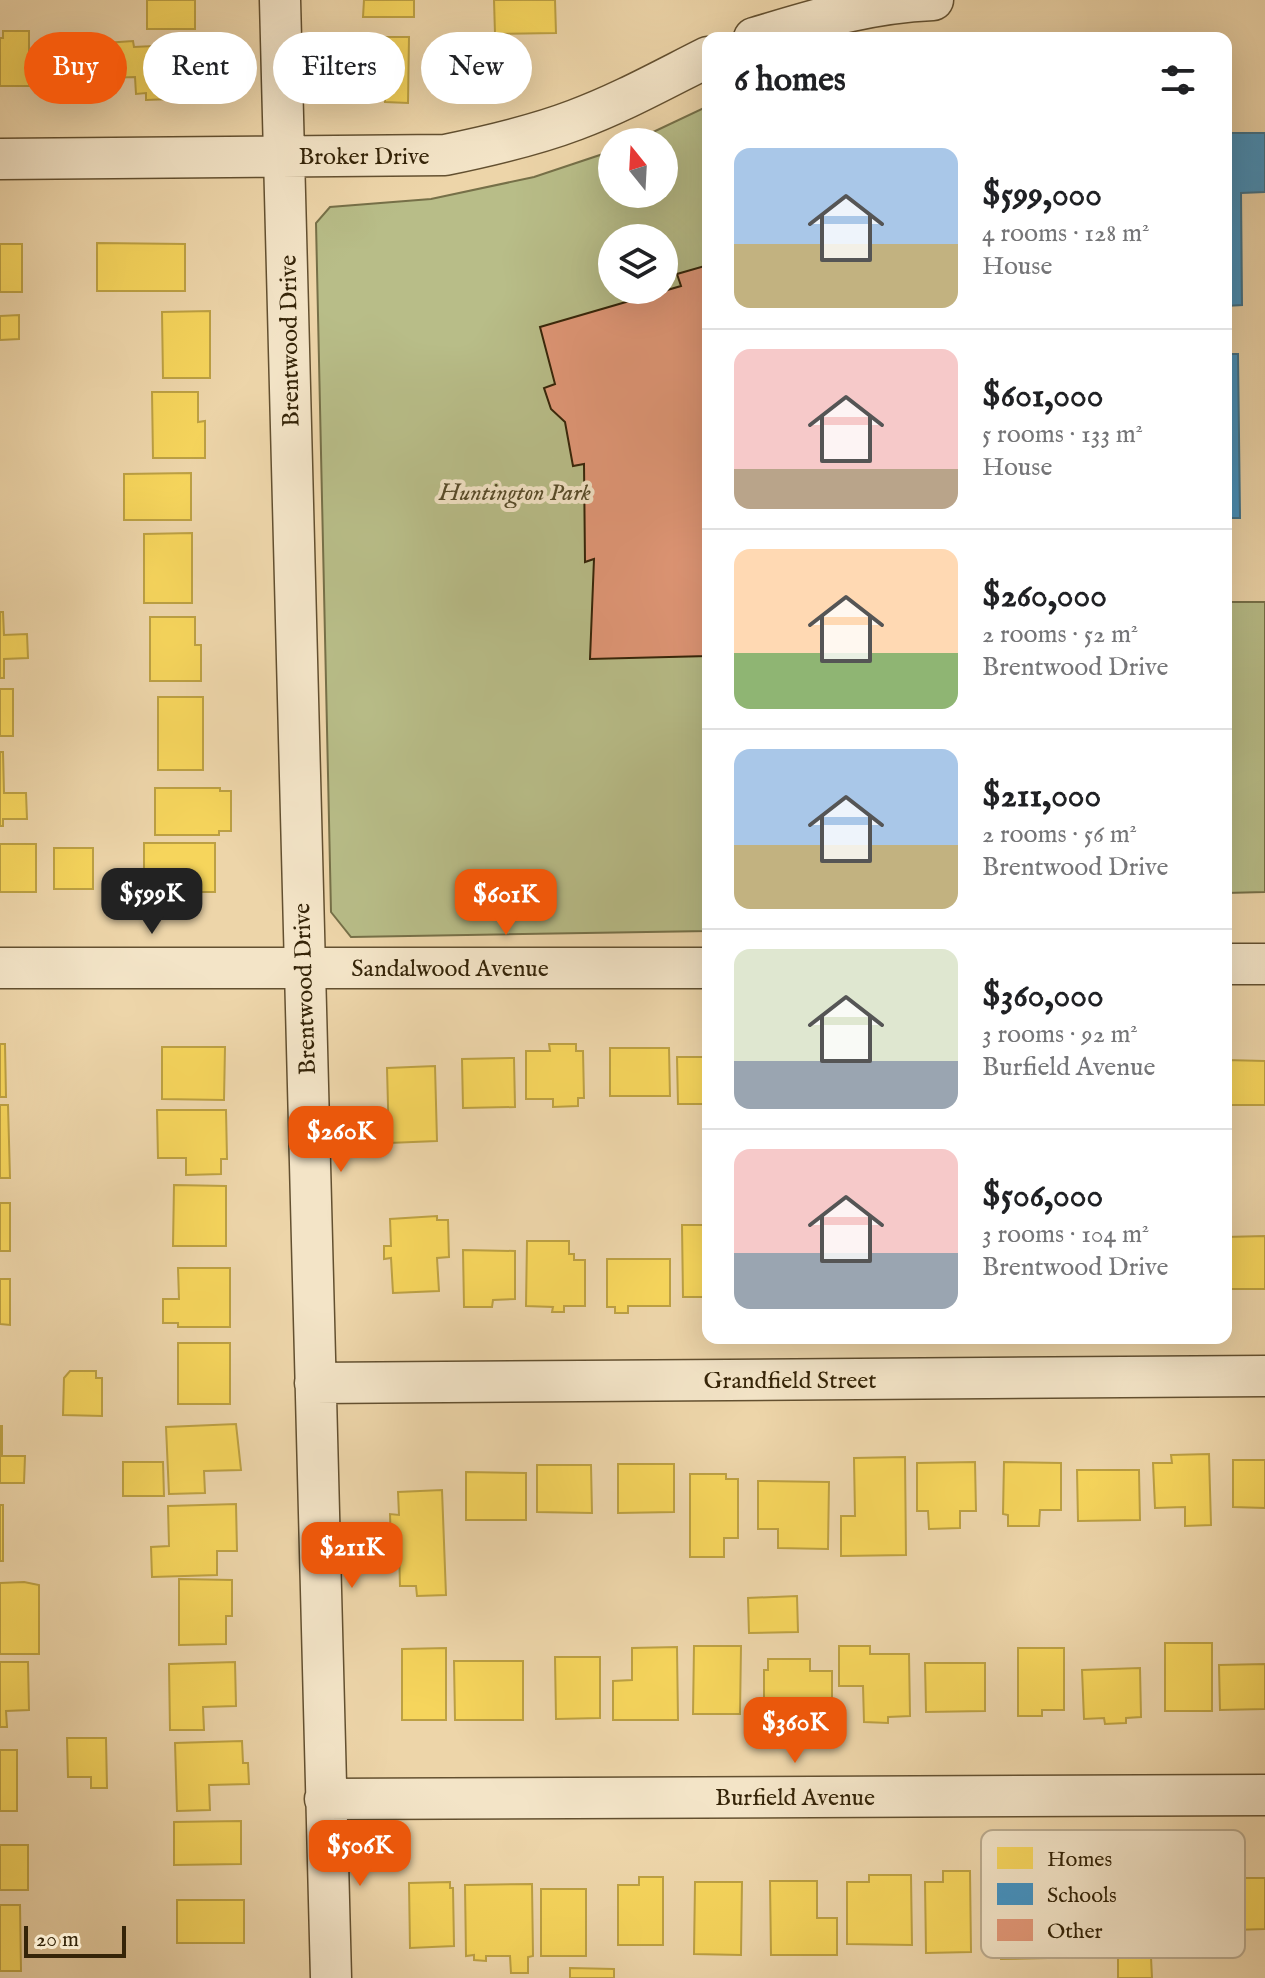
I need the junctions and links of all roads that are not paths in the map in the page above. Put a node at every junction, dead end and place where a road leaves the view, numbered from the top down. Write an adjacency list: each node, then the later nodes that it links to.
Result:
1 (280, 0): 5 (street, Brentwood Drive)
2 (933, 0): 3 (street)
3 (774, 32)
4 (702, 60): 5 (street, Broker Drive)
5 (284, 157): 6 (street, Broker Drive); 9 (street, Brentwood Drive)
6 (0, 159)
7 (1232, 964): 8 (street)
8 (1265, 964)
9 (304, 967): 10 (street, Sandalwood Avenue); 11 (street, Sandalwood Avenue); 13 (street, Brentwood Drive)
10 (0, 968)
11 (702, 968)
12 (1265, 1376): 13 (street, Grandfield Street)
13 (315, 1383): 15 (street, Brentwood Drive)
14 (1265, 1795): 15 (street, Burfield Avenue)
15 (325, 1799): 16 (street, Brentwood Drive)
16 (331, 1978)

